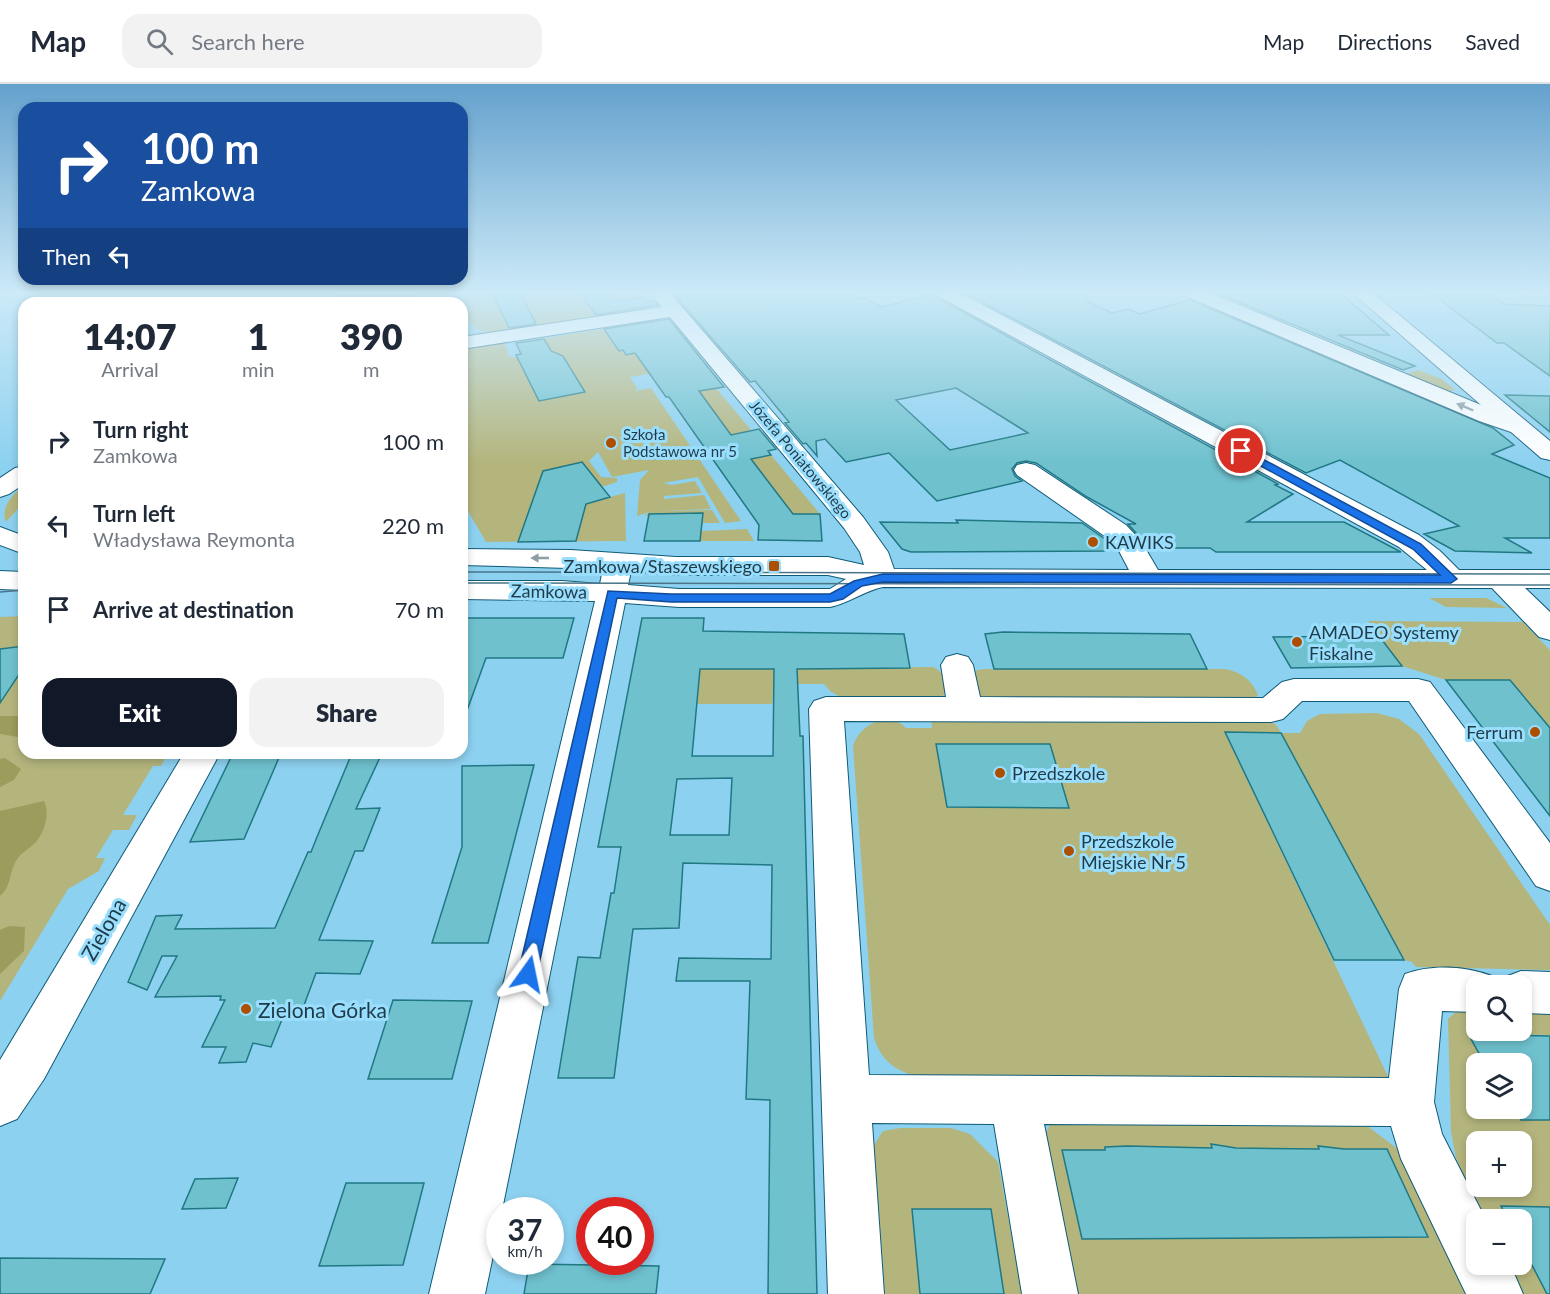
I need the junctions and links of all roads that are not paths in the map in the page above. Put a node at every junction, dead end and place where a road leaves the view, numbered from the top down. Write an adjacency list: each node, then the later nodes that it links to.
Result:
1 (707, 349): 17 (street, Józefa Poniatowskiego)
2 (1051, 349): 19 (street)
3 (1329, 349): 5 (street, one-way to 3)
4 (1429, 349): 5 (street)
5 (1520, 427): 6 (street)
6 (1550, 453)
7 (1026, 470): 18 (street)
8 (18, 477): 9 (street)
9 (1, 490)
10 (0, 535): 11 (street)
11 (18, 543)
12 (0, 555): 13 (street)
13 (18, 556)
14 (468, 557): 16 (street, Zamkowa, one-way to 14)
15 (468, 578): 16 (street)
16 (616, 578): 17 (street, Zamkowa); 24 (street, Zamkowa); 39 (street)
17 (883, 578): 18 (street, Zamkowa)
18 (1149, 579): 19 (street, Zamkowa)
19 (1451, 579): 20 (street, Zamkowa)
20 (1500, 579): 21 (street, Zamkowa); 25 (street)
21 (1550, 579)
22 (0, 580): 23 (street)
23 (18, 581)
24 (468, 590)
25 (1550, 630)
26 (957, 665): 27 (street)
27 (965, 708): 29 (street); 33 (street)
28 (199, 759): 35 (street, Zielona)
29 (1550, 874)
30 (1466, 991): 36 (street)
31 (1532, 992): 32 (street)
32 (1550, 993)
33 (846, 1099): 34 (street); 40 (street)
34 (1015, 1101): 36 (street); 41 (street)
35 (0, 1102)
36 (1410, 1102): 37 (street)
37 (1466, 1236)
38 (1485, 1275): 42 (street)
39 (457, 1294)
40 (856, 1294)
41 (1050, 1294)
42 (1494, 1294)

